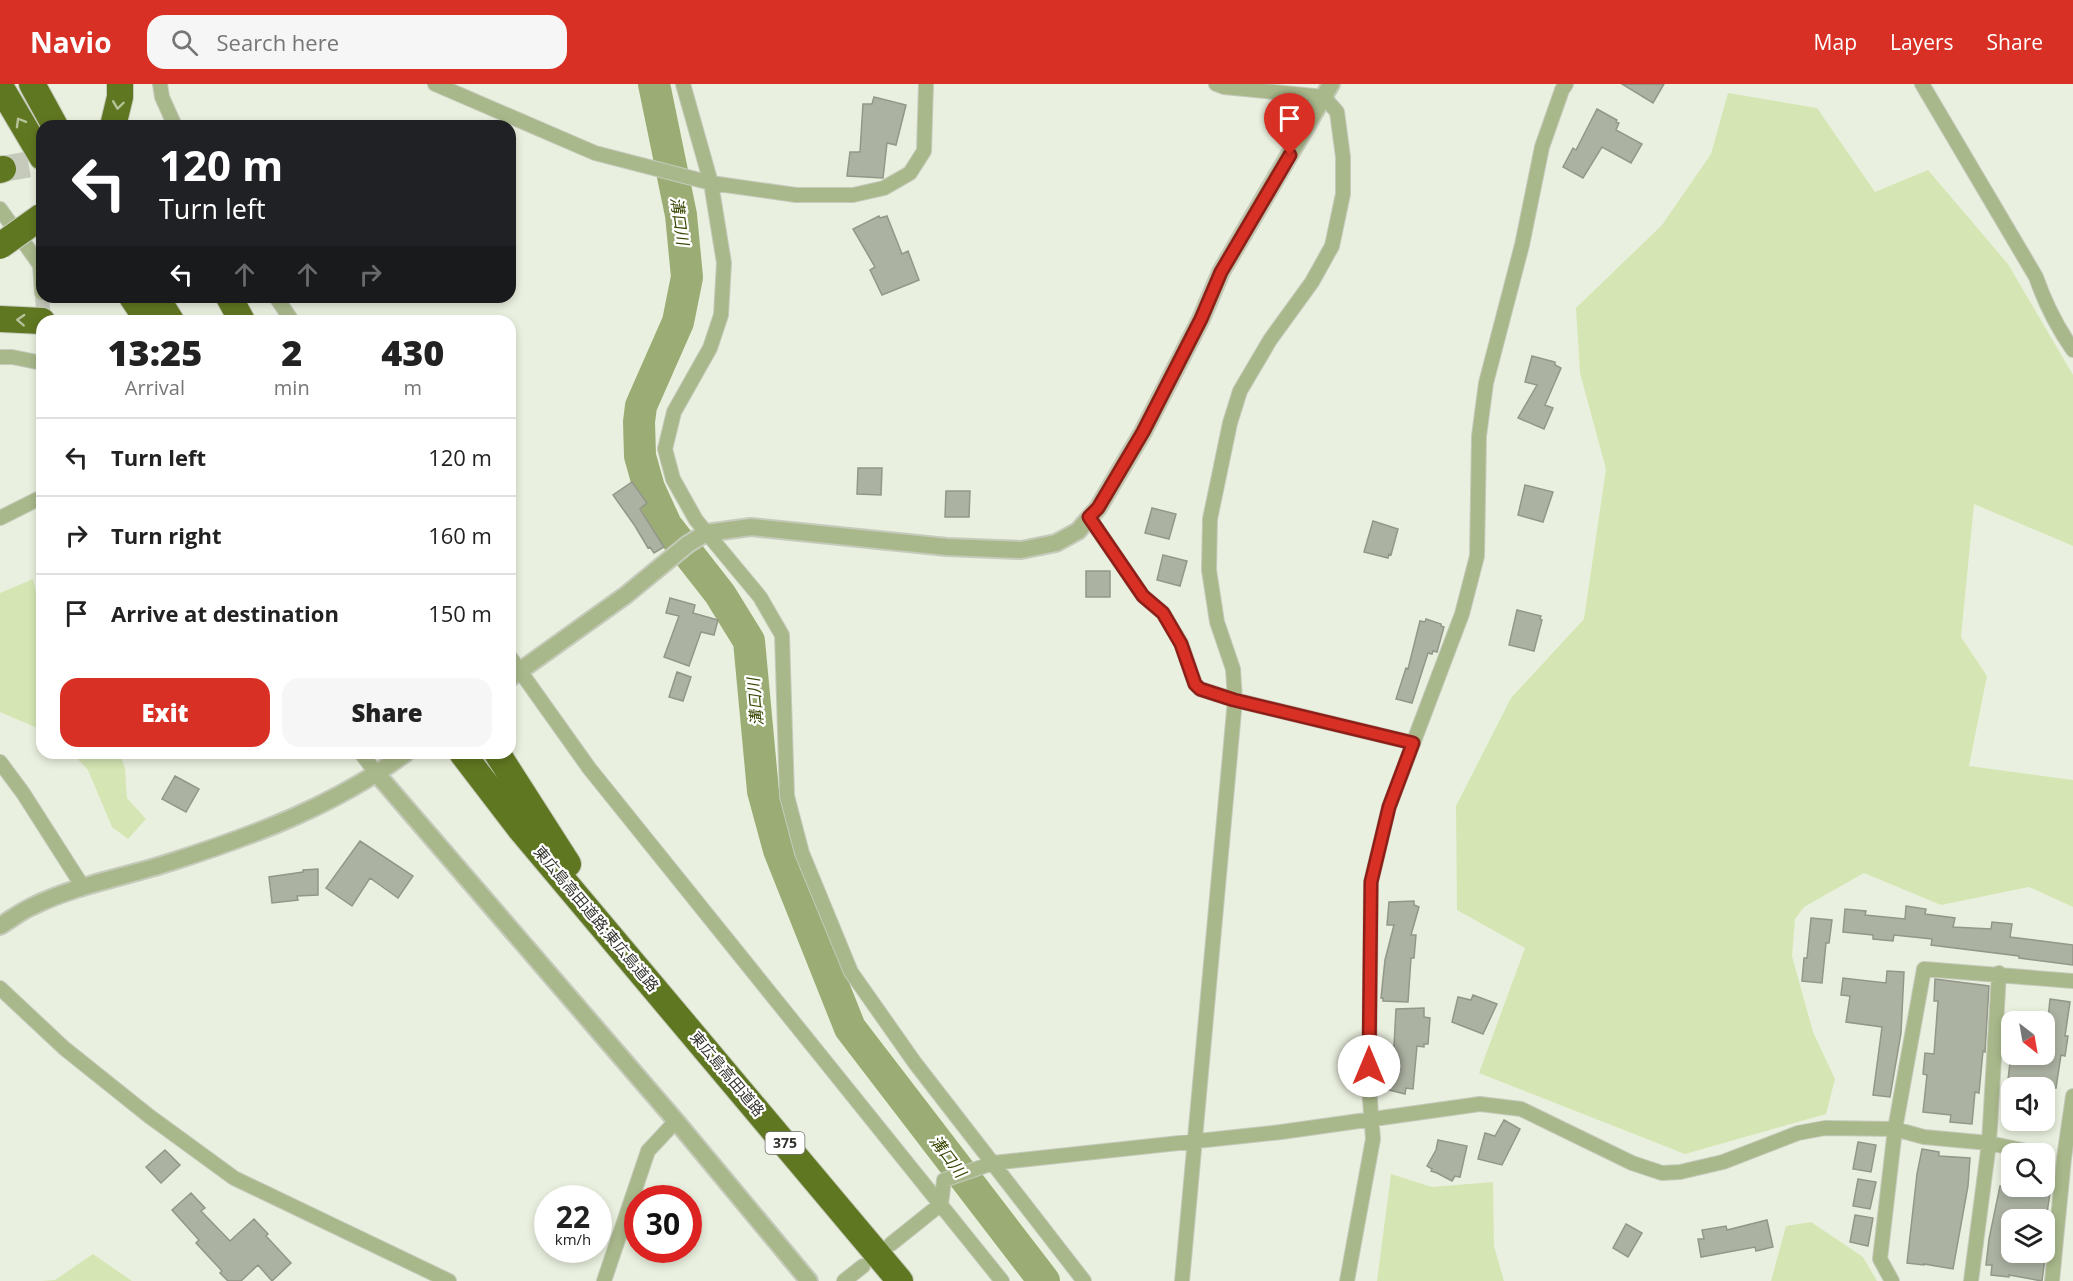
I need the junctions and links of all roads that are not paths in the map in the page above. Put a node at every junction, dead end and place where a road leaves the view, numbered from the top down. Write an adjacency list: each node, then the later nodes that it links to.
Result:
1 (32, 84): 12 (highway)
2 (120, 84): 13 (highway, one-way to 13)
3 (160, 84): 14 (street)
4 (435, 84): 16 (street)
5 (683, 84): 16 (street)
6 (926, 84): 16 (street)
7 (1216, 84): 11 (street)
8 (1566, 84): 33 (street)
9 (1922, 84): 23 (street)
10 (0, 86): 15 (highway, one-way to 10)
11 (1328, 91): 27 (street); 32 (street)
12 (52, 120)
13 (114, 120)
14 (172, 120)
15 (36, 147)
16 (711, 183): 29 (street)
17 (0, 208): 20 (street)
18 (36, 220): 19 (highway, bridge)
19 (0, 246)
20 (36, 259)
21 (0, 319): 22 (highway, one-way to 21)
22 (36, 321)
23 (2073, 350)
24 (0, 357): 25 (street)
25 (36, 362)
26 (36, 500): 28 (street)
27 (1089, 517): 29 (street); 32 (street)
28 (0, 518)
29 (706, 533): 30 (street); 58 (street)
30 (516, 667)
31 (516, 671): 59 (street)
32 (1234, 700): 33 (street); 54 (street)
33 (1413, 743): 51 (street)
34 (366, 759): 41 (street)
35 (398, 759): 41 (street)
36 (460, 759): 42 (highway)
37 (467, 759): 42 (highway, 東広島高田道路;東広島道路 / 375)
38 (483, 759): 43 (highway, 東広島高田道路;東広島道路 / 375)
39 (501, 759): 43 (highway)
40 (0, 762): 44 (street)
41 (377, 774): 44 (street); 52 (street)
42 (521, 830): 49 (highway, 東広島高田道路;東広島道路 / 375)
43 (579, 882): 49 (highway, 東広島高田道路;東広島道路 / 375)
44 (83, 887): 45 (street)
45 (0, 926)
46 (1999, 973): 47 (street); 53 (street); 55 (street)
47 (2073, 981)
48 (0, 988): 62 (street)
49 (669, 1005): 66 (highway, 東広島高田道路 / 375)
50 (2073, 1096): 57 (street)
51 (1372, 1119): 53 (street); 54 (street); 70 (street)
52 (676, 1121): 63 (street); 64 (street)
53 (1895, 1129): 55 (street); 71 (street)
54 (1194, 1142): 58 (street); 69 (street)
55 (1989, 1143): 56 (street); 72 (street)
56 (2001, 1146)
57 (2068, 1161): 73 (street)
58 (993, 1163): 59 (street); 68 (street)
59 (941, 1204): 60 (street); 67 (street)
60 (891, 1244)
61 (863, 1266): 65 (street)
62 (449, 1281)
63 (604, 1281)
64 (809, 1281)
65 (844, 1281)
66 (900, 1281)
67 (1002, 1281)
68 (1084, 1281)
69 (1182, 1281)
70 (1347, 1281)
71 (1892, 1281)
72 (1971, 1281)
73 (2052, 1281)

